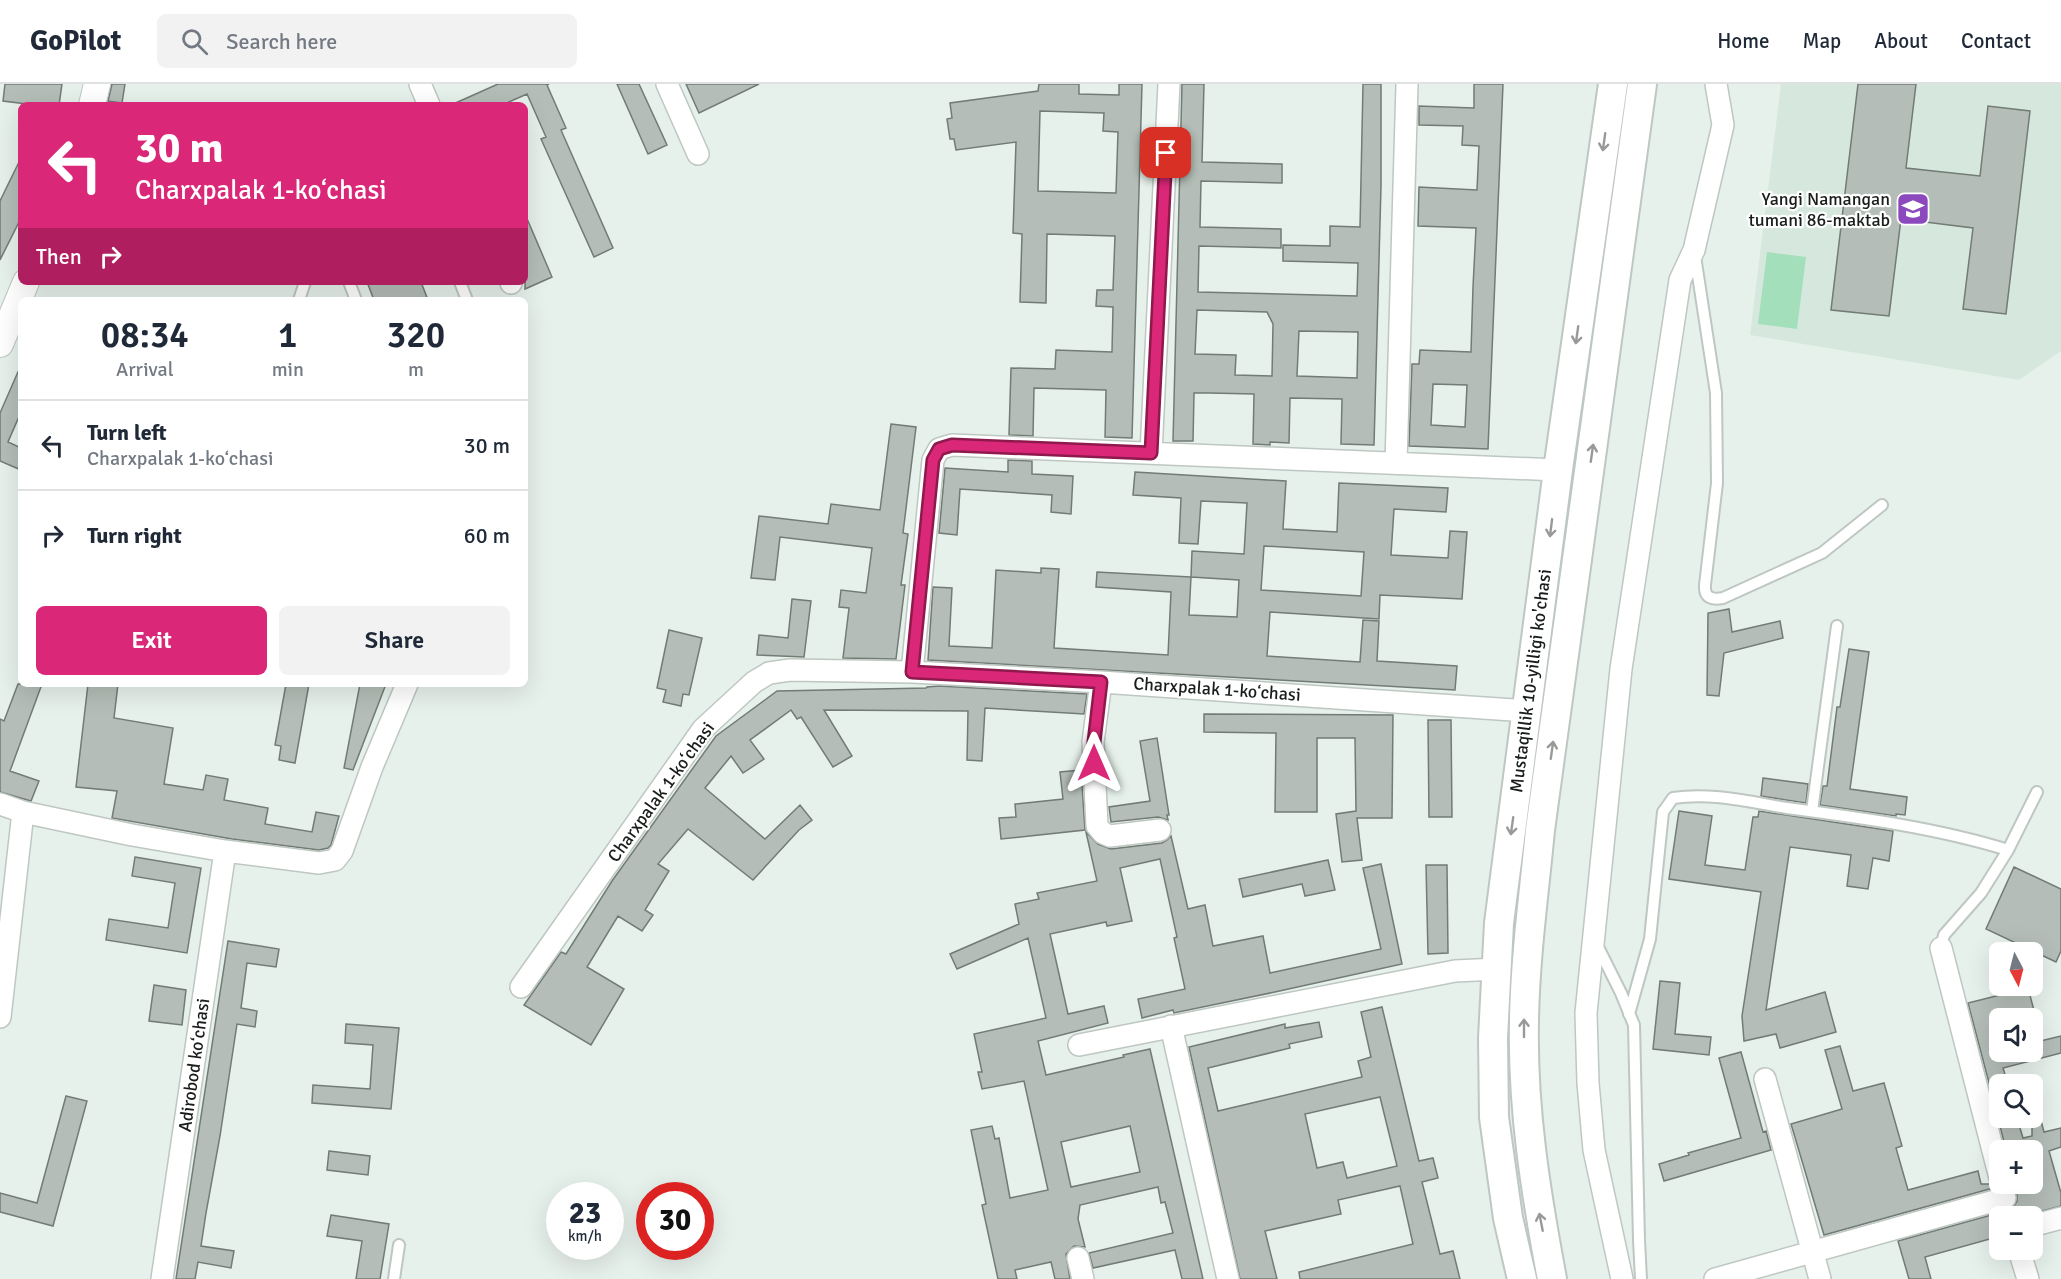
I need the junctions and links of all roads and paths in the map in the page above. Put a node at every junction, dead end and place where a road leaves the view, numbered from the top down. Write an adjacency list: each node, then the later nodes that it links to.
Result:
1 (97, 84): 9 (street)
2 (420, 84): 10 (street)
3 (667, 84): 11 (street)
4 (1169, 84): 15 (street)
5 (1407, 84): 16 (street)
6 (1613, 84): 17 (main road, Mustaqillik 10-yilligi ko'chasi, one-way to 17)
7 (1642, 84): 53 (main road, Mustaqillik 10-yilligi ko'chasi, one-way to 7)
8 (1716, 84): 12 (street)
9 (93, 102)
10 (428, 102)
11 (698, 154)
12 (1694, 249): 18 (lane); 31 (street)
13 (18, 301): 14 (street)
14 (0, 344)
15 (1151, 453): 16 (street); 20 (street)
16 (1396, 463): 17 (street)
17 (1558, 470): 23 (main road, Mustaqillik 10-yilligi ko'chasi, one-way to 23)
18 (1882, 505)
19 (1837, 626): 26 (lane)
20 (912, 672): 21 (street, Charxpalak 1-koʻchasi); 34 (street, Charxpalak 1-koʻchasi)
21 (1101, 682): 23 (street, Charxpalak 1-koʻchasi); 28 (street)
22 (406, 687): 30 (street)
23 (1528, 711): 33 (main road, Mustaqillik 10-yilligi ko'chasi, one-way to 33)
24 (2037, 792): 29 (lane)
25 (0, 804): 27 (street)
26 (1812, 811): 29 (lane); 35 (lane)
27 (23, 812): 30 (street); 36 (street)
28 (1160, 830)
29 (2008, 850): 32 (lane)
30 (225, 851): 48 (street, Adirobod koʻchasi)
31 (1594, 938): 35 (lane); 54 (street)
32 (1941, 948): 40 (street)
33 (1497, 969): 37 (street); 52 (main road, Mustaqillik 10-yilligi ko'chasi)
34 (521, 987)
35 (1629, 1014): 55 (lane)
36 (0, 1017)
37 (1171, 1026): 38 (street); 51 (street)
38 (1079, 1045)
39 (1765, 1079): 45 (street)
40 (1990, 1140)
41 (2005, 1200): 45 (street)
42 (2061, 1218): 43 (street)
43 (2043, 1223)
44 (399, 1245): 49 (lane)
45 (1811, 1252): 56 (street); 57 (street)
46 (1078, 1258): 50 (street)
47 (2022, 1260): 58 (street)
48 (162, 1279)
49 (394, 1279)
50 (1083, 1279)
51 (1228, 1279)
52 (1522, 1279)
53 (1552, 1279)
54 (1622, 1279)
55 (1641, 1279)
56 (1715, 1279)
57 (1820, 1279)
58 (2028, 1279)

